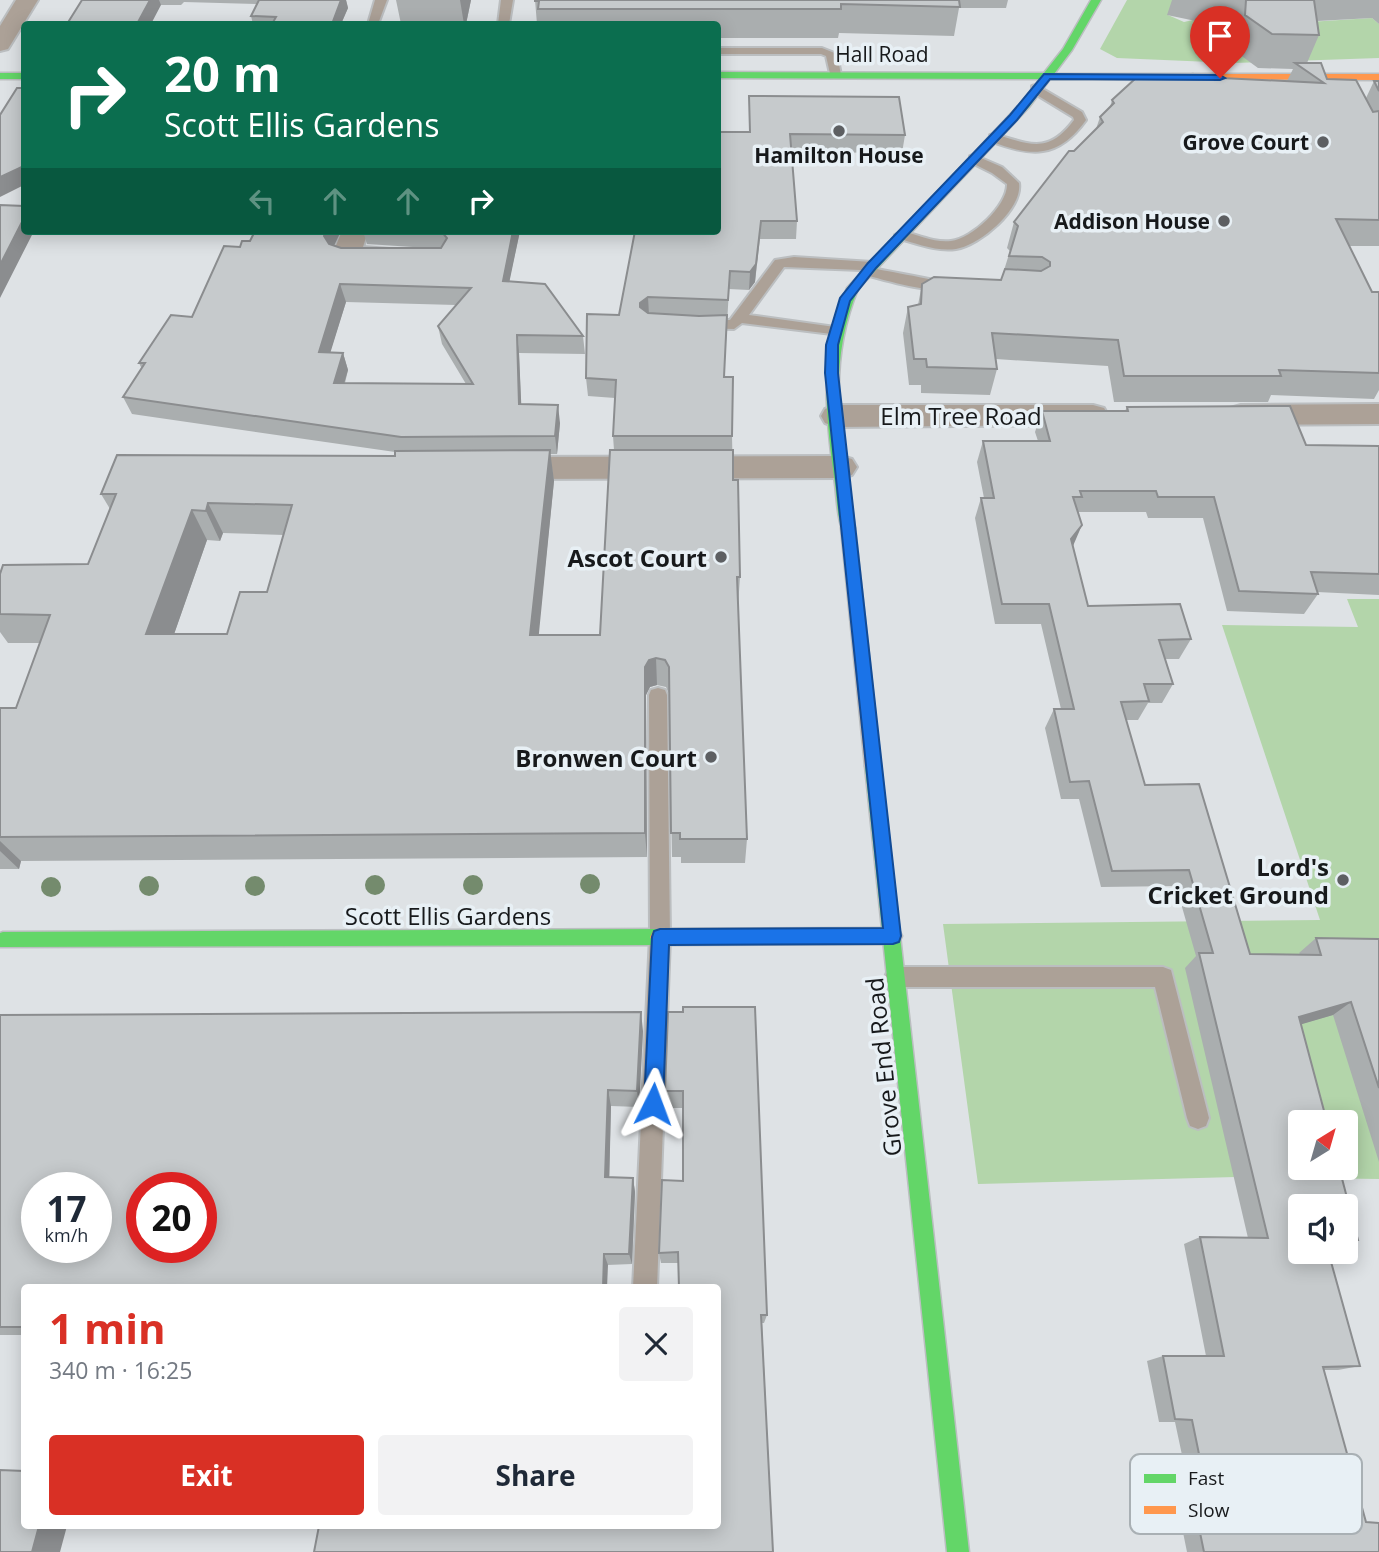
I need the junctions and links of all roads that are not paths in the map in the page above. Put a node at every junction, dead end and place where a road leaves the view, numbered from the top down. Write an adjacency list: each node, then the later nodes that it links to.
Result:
1 (27, 0): 7 (street)
2 (381, 0): 5 (lane)
3 (508, 0): 6 (lane)
4 (1096, 0): 13 (main road, Grove End Road)
5 (374, 21)
6 (504, 21)
7 (0, 44)
8 (721, 51): 10 (lane)
9 (721, 75): 10 (main road, Hall Road)
10 (835, 75): 13 (main road, Hall Road)
11 (0, 76): 12 (main road)
12 (21, 76)
13 (1047, 76): 14 (main road, Hall Road); 15 (main road, Grove End Road)
14 (1379, 77)
15 (1036, 89): 16 (main road, Grove End Road); 16 (lane)
16 (994, 138): 17 (main road, Grove End Road)
17 (974, 159): 19 (main road, Grove End Road); 19 (lane)
18 (353, 235): 20 (street)
19 (902, 235): 21 (main road, Grove End Road)
20 (422, 257)
21 (870, 268): 22 (lane); 23 (lane); 25 (main road, Grove End Road)
22 (966, 287)
23 (740, 318): 24 (lane); 25 (lane)
24 (685, 325)
25 (835, 332): 29 (main road, Grove End Road)
26 (1379, 414): 28 (street)
27 (1116, 415): 29 (street, Elm Tree Road)
28 (1213, 415)
29 (836, 416): 30 (main road, Grove End Road)
30 (841, 467): 31 (street); 33 (main road, Grove End Road)
31 (468, 468)
32 (659, 695): 34 (lane)
33 (893, 936): 34 (main road, Scott Ellis Gardens); 36 (main road, Grove End Road)
34 (660, 937): 35 (main road, Scott Ellis Gardens); 38 (lane)
35 (3, 940)
36 (896, 977): 37 (lane); 39 (main road, Grove End Road)
37 (1198, 1118)
38 (645, 1284)
39 (958, 1552)

